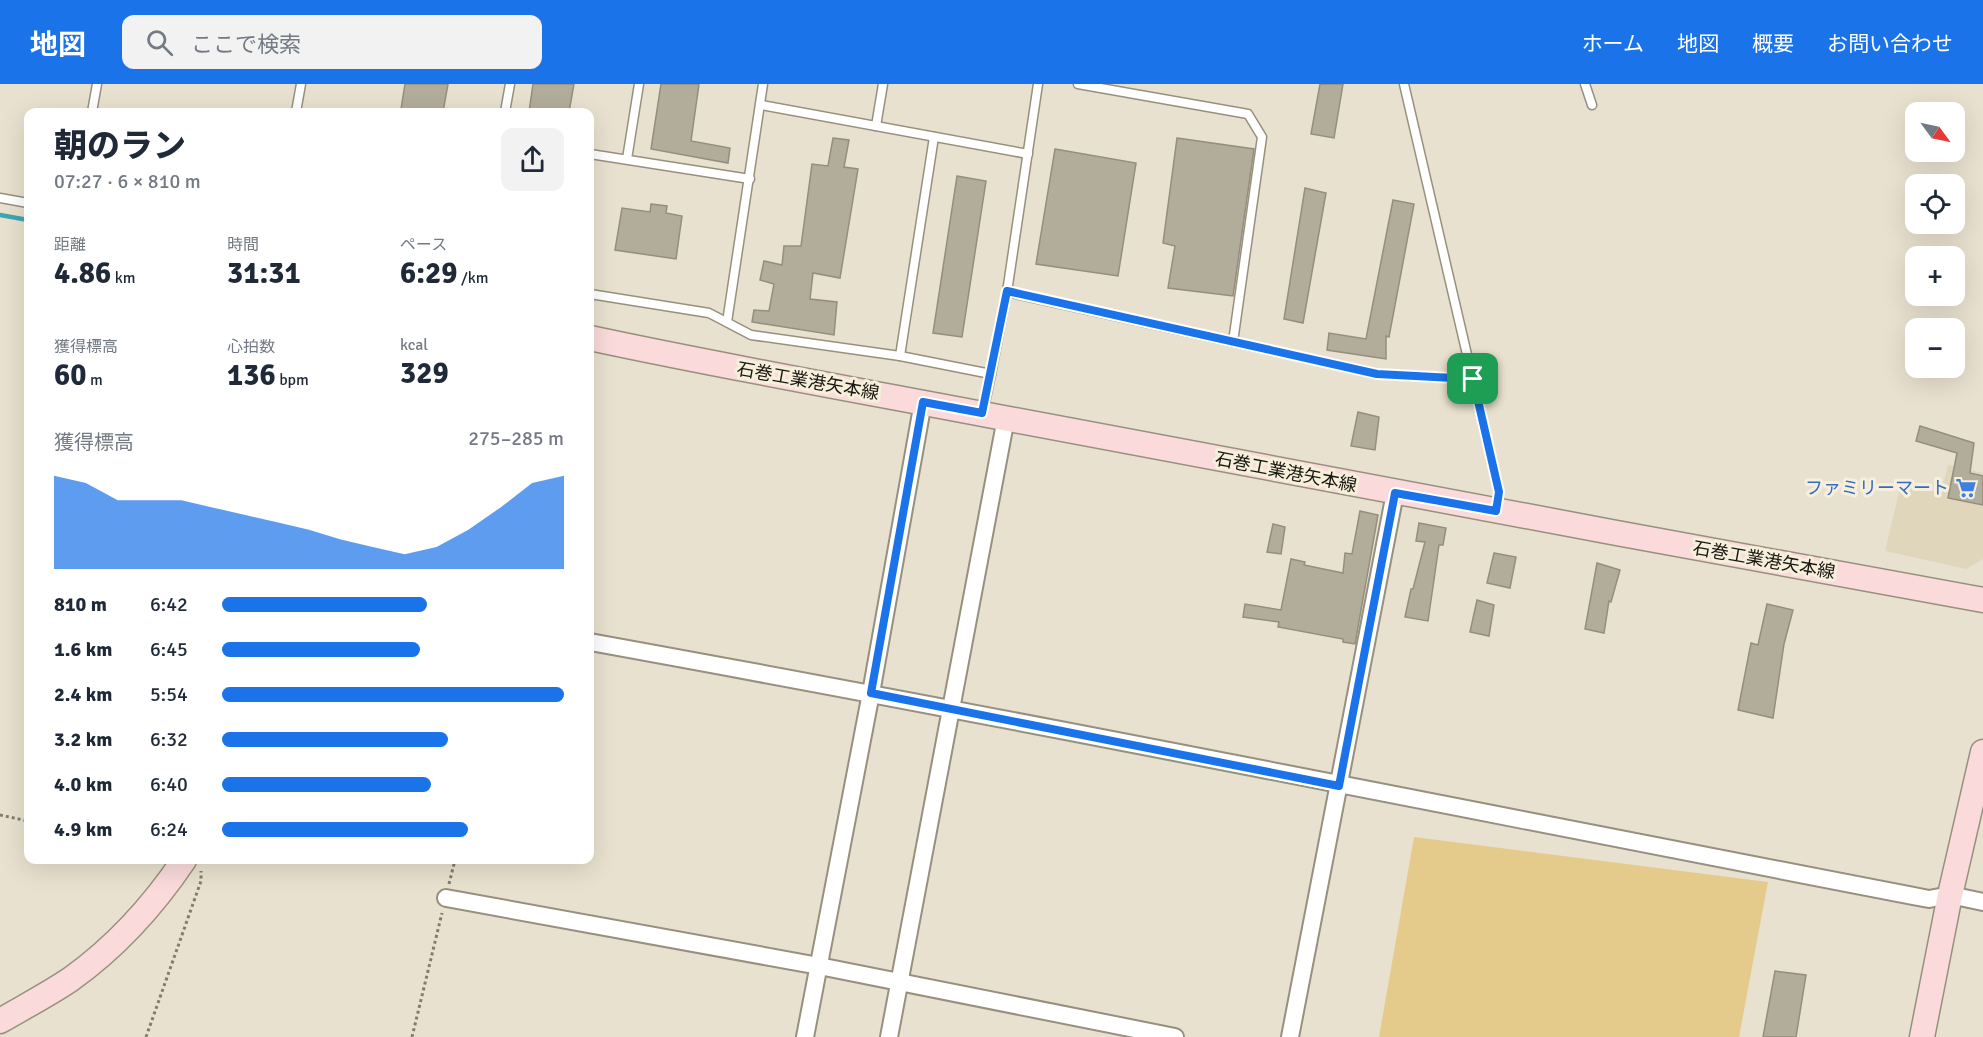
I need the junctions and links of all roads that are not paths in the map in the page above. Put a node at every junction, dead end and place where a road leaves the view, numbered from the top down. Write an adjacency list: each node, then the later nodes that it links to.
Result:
1 (97, 84): 13 (lane)
2 (300, 84): 14 (lane)
3 (510, 84): 15 (lane)
4 (639, 84): 20 (lane)
5 (764, 84): 11 (lane)
6 (883, 84): 16 (lane)
7 (1038, 84): 18 (lane)
8 (1078, 84): 28 (lane)
9 (1404, 84): 31 (lane)
10 (1585, 84): 12 (lane)
11 (760, 105): 16 (lane); 21 (lane)
12 (1592, 105)
13 (93, 108)
14 (297, 108)
15 (506, 108)
16 (876, 126): 17 (lane)
17 (934, 137): 18 (lane); 29 (lane)
18 (1028, 154): 24 (lane)
19 (594, 155): 20 (lane)
20 (627, 159): 21 (lane)
21 (750, 179): 26 (lane)
22 (0, 198): 23 (lane)
23 (24, 202)
24 (1007, 291): 28 (lane); 30 (lane)
25 (594, 295): 26 (lane)
26 (727, 322): 29 (lane)
27 (594, 339): 32 (main road, 石巻工業港矢本線)
28 (1233, 342): 31 (lane)
29 (900, 356): 30 (lane)
30 (992, 374): 33 (lane)
31 (1473, 379): 36 (lane)
32 (923, 402): 33 (main road, 石巻工業港矢本線); 39 (street)
33 (982, 413): 34 (main road, 石巻工業港矢本線)
34 (1006, 418): 35 (main road, 石巻工業港矢本線); 40 (street)
35 (1395, 493): 36 (main road, 石巻工業港矢本線); 42 (street)
36 (1496, 511): 37 (main road, 石巻工業港矢本線)
37 (1983, 600)
38 (594, 643): 39 (street)
39 (871, 693): 40 (street); 47 (street)
40 (951, 708): 42 (street); 48 (street)
41 (1983, 752): 44 (main road)
42 (1339, 786): 44 (street); 53 (street)
43 (190, 864): 49 (main road)
44 (1950, 896): 46 (street); 54 (main road)
45 (446, 898): 47 (street)
46 (1983, 902)
47 (819, 966): 48 (street); 50 (street)
48 (899, 982): 51 (street); 52 (street)
49 (0, 1021)
50 (805, 1037)
51 (889, 1037)
52 (1175, 1037)
53 (1290, 1037)
54 (1922, 1037)

